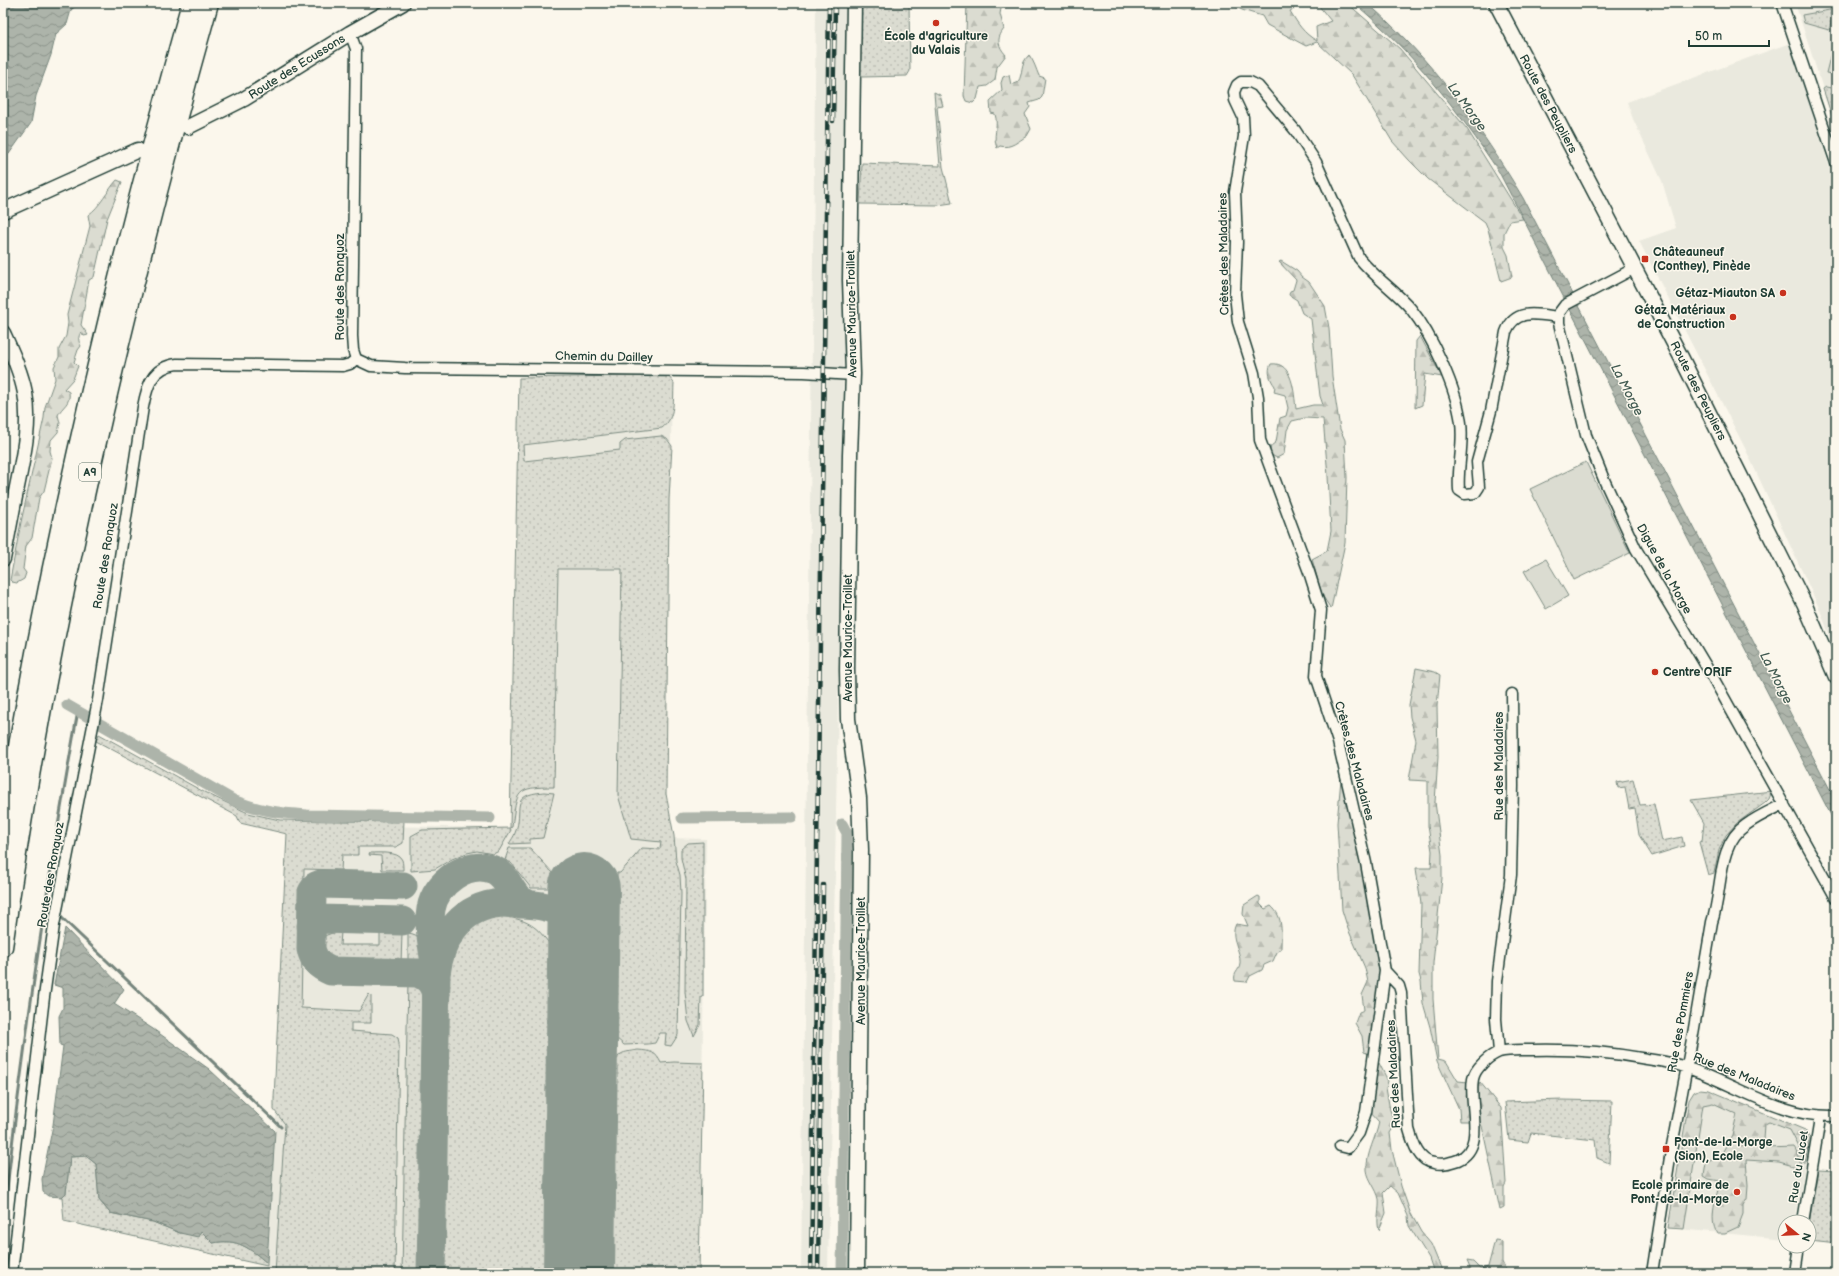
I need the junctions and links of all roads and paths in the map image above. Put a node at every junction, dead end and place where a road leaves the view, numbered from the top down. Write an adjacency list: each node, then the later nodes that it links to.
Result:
1 (191, 3): 22 (highway, A9)
2 (209, 3): 27 (highway, A9)
3 (403, 3): 7 (street, Route des Ecussons)
4 (854, 3): 18 (street, Avenue Maurice-Troillet)
5 (1496, 3): 14 (street, Route des Peupliers)
6 (1782, 3): 10 (street)
7 (350, 33): 8 (street, Route des Ecussons); 17 (street, Route des Ronquoz)
8 (188, 127)
9 (138, 150): 11 (street)
10 (1836, 163)
11 (18, 205): 12 (street); 13 (street)
12 (3, 211)
13 (3, 222)
14 (1635, 268): 15 (street); 20 (street, Route des Peupliers)
15 (1558, 317): 24 (street, Digue de la Morge); 28 (street, Crêtes des Maladaires)
16 (3, 334): 19 (street)
17 (356, 359): 18 (street, Chemin du Dailley); 36 (street, Route des Ronquoz)
18 (853, 375): 37 (street, Avenue Maurice-Troillet)
19 (3, 559)
20 (1836, 677)
21 (1512, 694): 29 (street, Rue des Maladaires)
22 (19, 740): 23 (highway); 25 (highway, A9)
23 (3, 795)
24 (1784, 804): 26 (street, Digue de la Morge); 30 (street, Rue des Pommiers)
25 (3, 836)
26 (1836, 898)
27 (3, 947)
28 (1385, 971): 29 (street, Rue des Maladaires); 33 (street, Crêtes des Maladaires)
29 (1499, 1052): 30 (street, Rue des Maladaires)
30 (1687, 1067): 32 (street, Rue des Maladaires); 38 (street, Rue des Pommiers)
31 (1836, 1116): 32 (street, Rue des Maladaires)
32 (1819, 1117): 34 (street, Rue du Lucet)
33 (1340, 1146)
34 (1804, 1214)
35 (1798, 1254): 39 (street)
36 (12, 1273)
37 (857, 1273)
38 (1652, 1273)
39 (1794, 1273)

